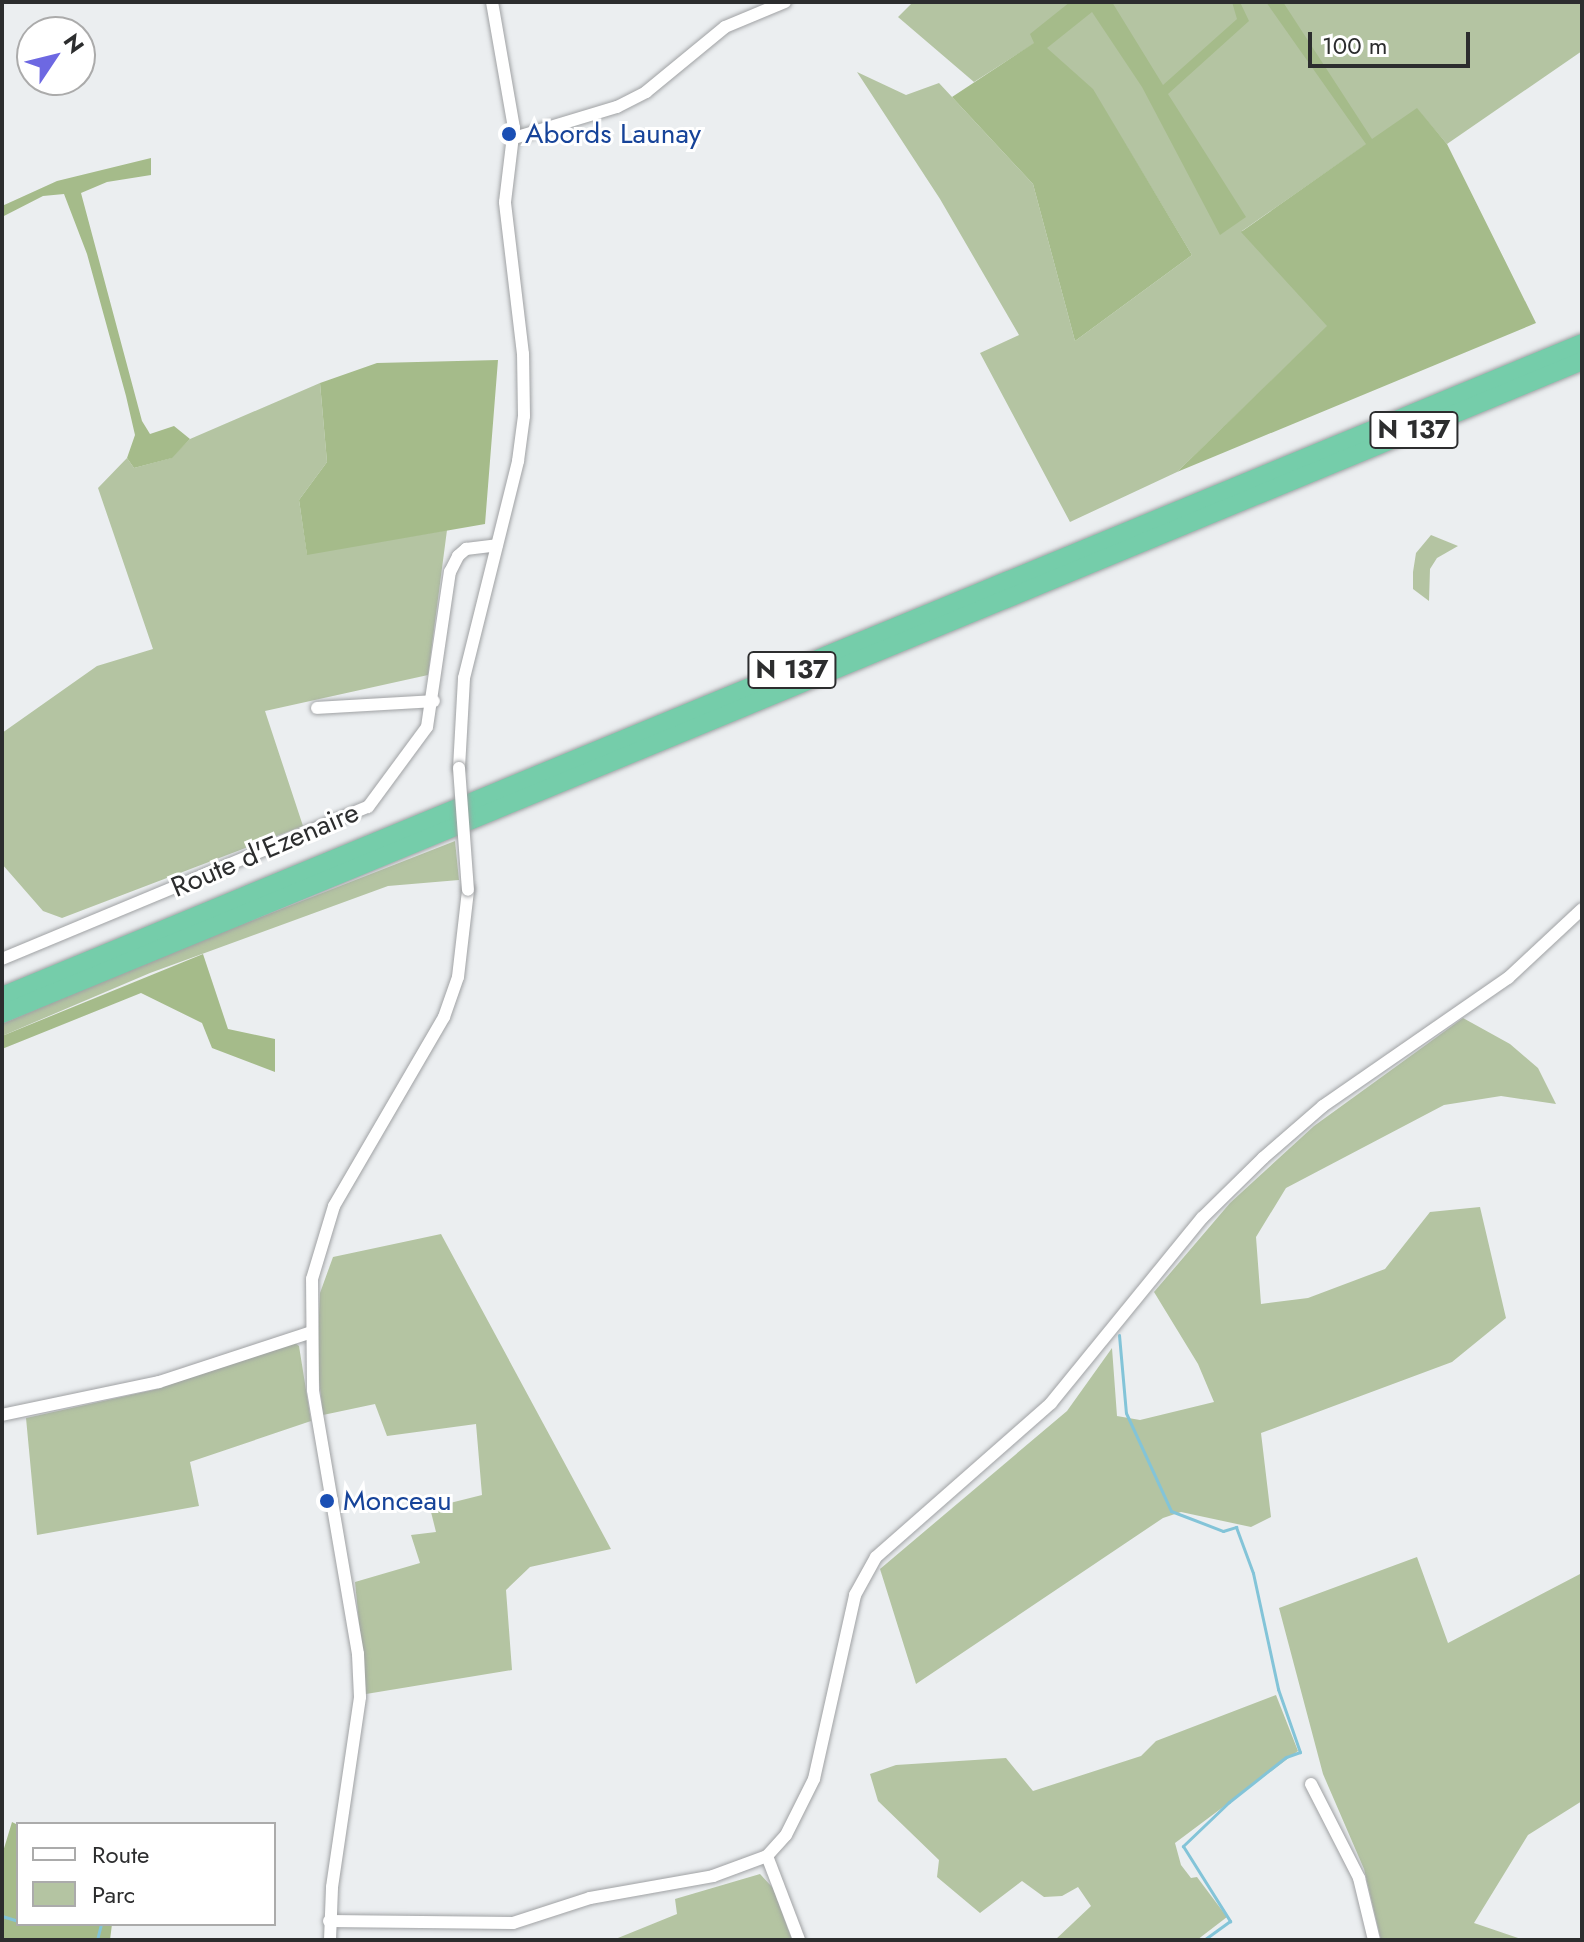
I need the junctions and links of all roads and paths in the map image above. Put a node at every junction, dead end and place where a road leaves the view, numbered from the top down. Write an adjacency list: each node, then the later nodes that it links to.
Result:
1 (492, 2): 3 (street)
2 (785, 2): 3 (street)
3 (514, 138): 6 (street)
4 (1582, 343): 11 (highway, N 137)
5 (1582, 361): 12 (highway, N 137)
6 (497, 545): 7 (street, Route d'Ezenaire); 13 (street, bridge)
7 (434, 701): 8 (street); 10 (street, Route d'Ezenaire)
8 (317, 708)
9 (1582, 909): 16 (street)
10 (2, 959)
11 (2, 996)
12 (2, 1014)
13 (309, 1333): 14 (street); 17 (street)
14 (2, 1415)
15 (1311, 1784): 20 (street)
16 (767, 1856): 17 (street); 19 (street)
17 (329, 1921): 18 (street)
18 (330, 1940)
19 (799, 1940)
20 (1374, 1940)

